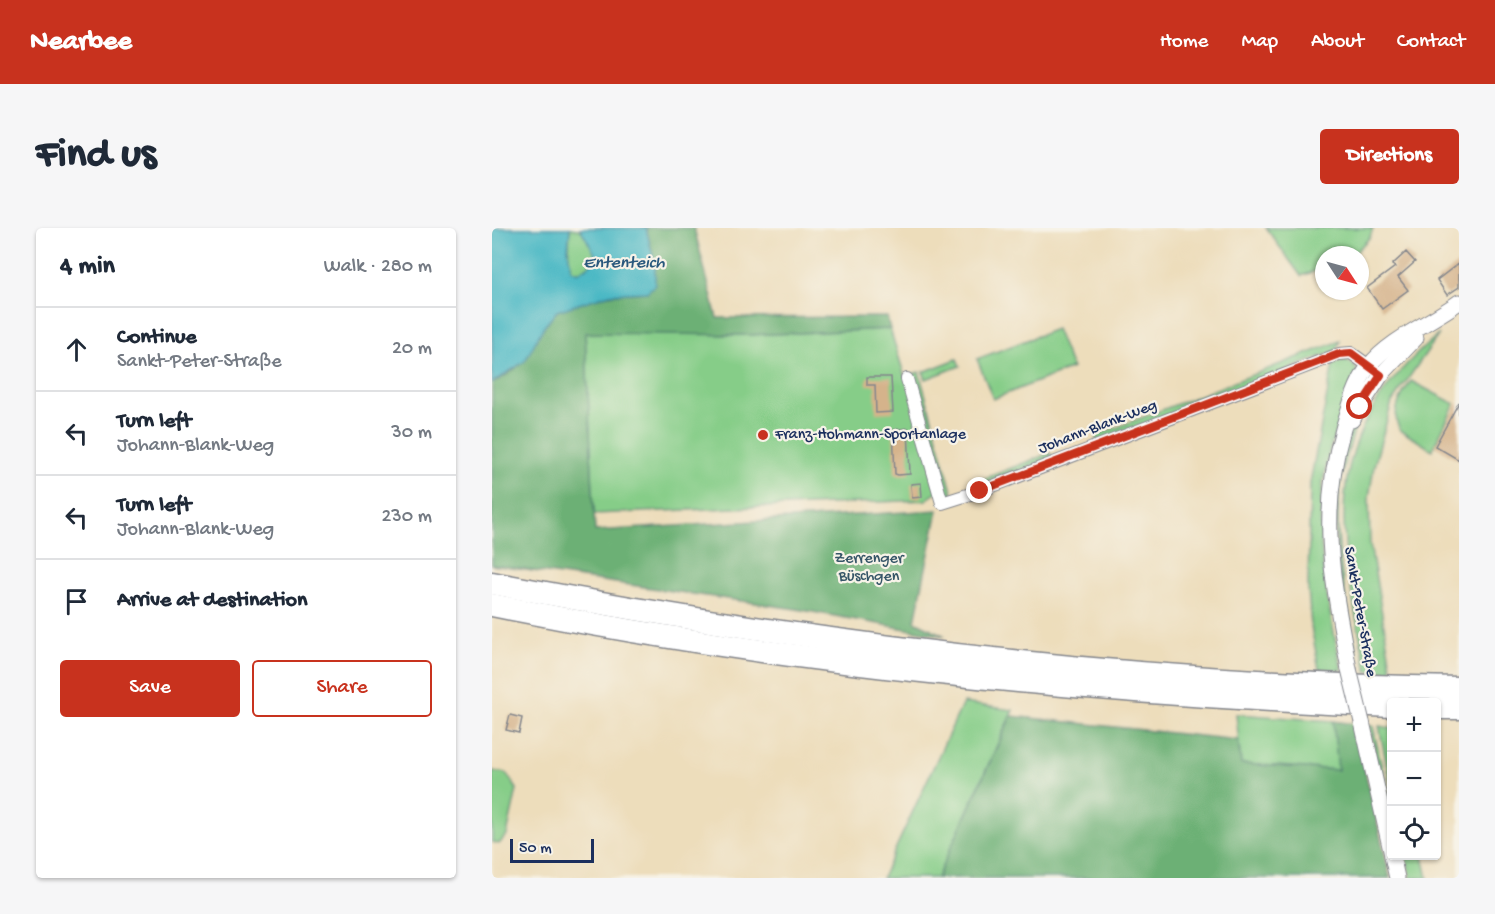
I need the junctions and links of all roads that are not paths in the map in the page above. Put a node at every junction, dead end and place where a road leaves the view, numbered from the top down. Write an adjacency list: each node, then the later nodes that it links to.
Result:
1 (1459, 302): 2 (street, Sankt-Peter-Straße)
2 (1375, 370): 3 (street, Johann-Blank-Weg); 10 (street, Sankt-Peter-Straße, bridge)
3 (907, 379)
4 (492, 583): 6 (highway)
5 (492, 605): 7 (highway)
6 (1459, 688)
7 (1387, 706)
8 (1441, 708): 9 (highway)
9 (1459, 708)
10 (1387, 833)
11 (1393, 860): 12 (street, Sankt-Peter-Straße)
12 (1397, 878)

